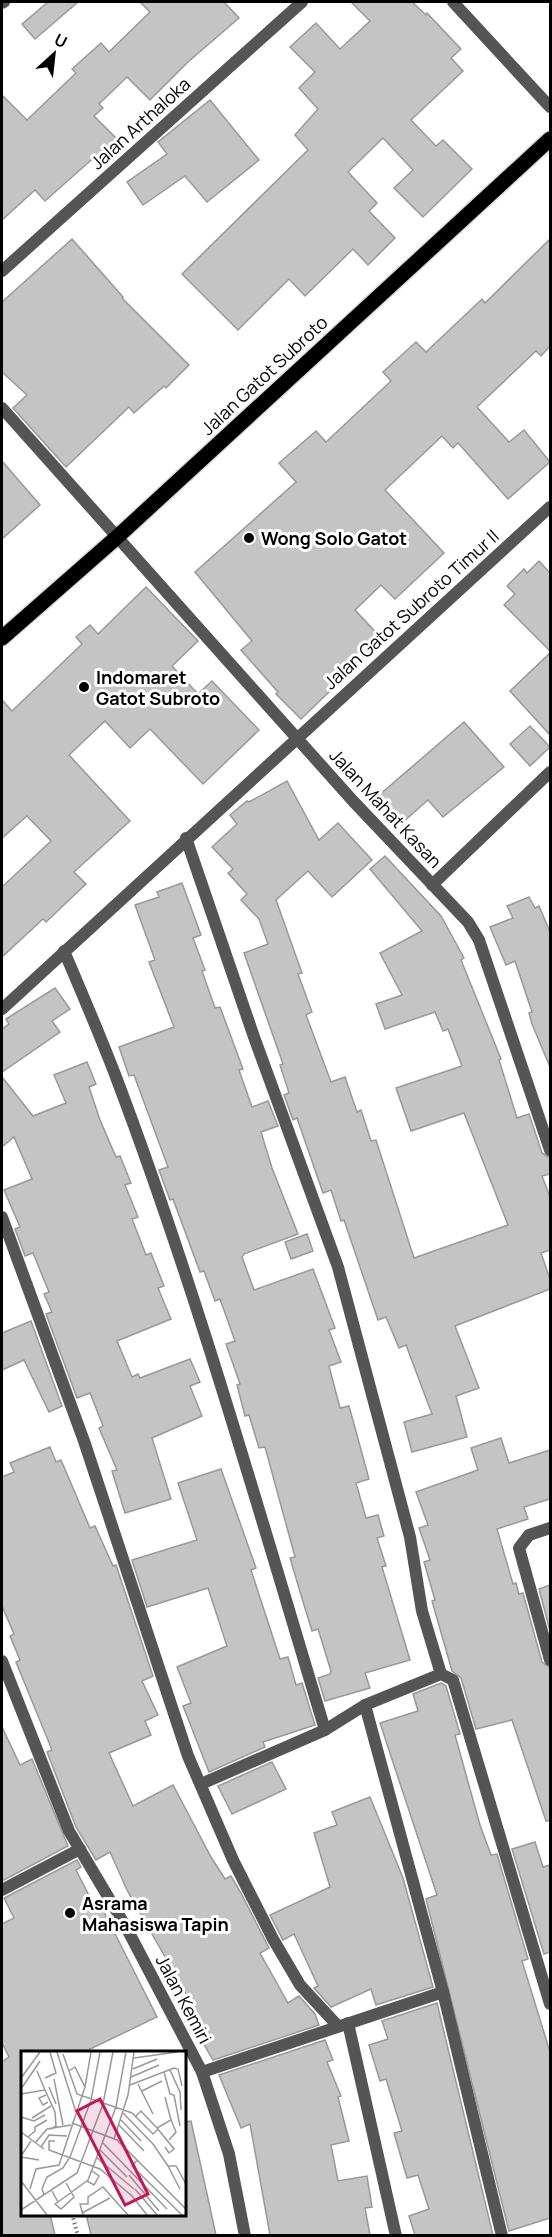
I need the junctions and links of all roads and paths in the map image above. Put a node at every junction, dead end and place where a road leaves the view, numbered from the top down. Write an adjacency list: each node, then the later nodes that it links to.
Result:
1 (302, 2): 5 (street, Jalan Arthaloka)
2 (453, 2): 3 (street)
3 (550, 106)
4 (550, 139): 8 (main road, Jalan Gatot Subroto)
5 (2, 271)
6 (2, 408): 8 (street, Jalan Mahat Kasan)
7 (550, 507): 10 (street, Jalan Gatot Subroto Timur II)
8 (116, 538): 9 (main road, Jalan Gatot Subroto); 10 (street, Jalan Mahat Kasan)
9 (2, 638)
10 (297, 738): 12 (street, Jalan Gatot Subroto Timur II); 13 (street, Jalan Mahat Kasan)
11 (550, 772): 13 (street)
12 (186, 838): 14 (street, Jalan Gatot Subroto Timur II); 21 (street)
13 (432, 885): 16 (street, Jalan Mahat Kasan)
14 (64, 951): 15 (street, Jalan Gatot Subroto Timur II); 23 (street)
15 (2, 1008)
16 (550, 1150)
17 (2, 1217): 24 (street)
18 (550, 1528): 19 (street)
19 (550, 1660)
20 (2, 1661): 25 (street, Jalan Kemiri)
21 (441, 1674): 22 (street); 28 (street)
22 (365, 1705): 23 (street); 27 (street)
23 (325, 1730): 24 (street)
24 (201, 1784): 29 (street)
25 (80, 1850): 26 (street); 30 (street, Jalan Kemiri)
26 (2, 1890)
27 (443, 1992): 29 (street); 35 (street)
28 (550, 2004)
29 (343, 2024): 30 (street); 34 (street)
30 (202, 2072): 33 (street, Jalan Kemiri)
31 (73, 2216): 32 (path)
32 (78, 2235)
33 (245, 2235)
34 (396, 2235)
35 (502, 2235)

